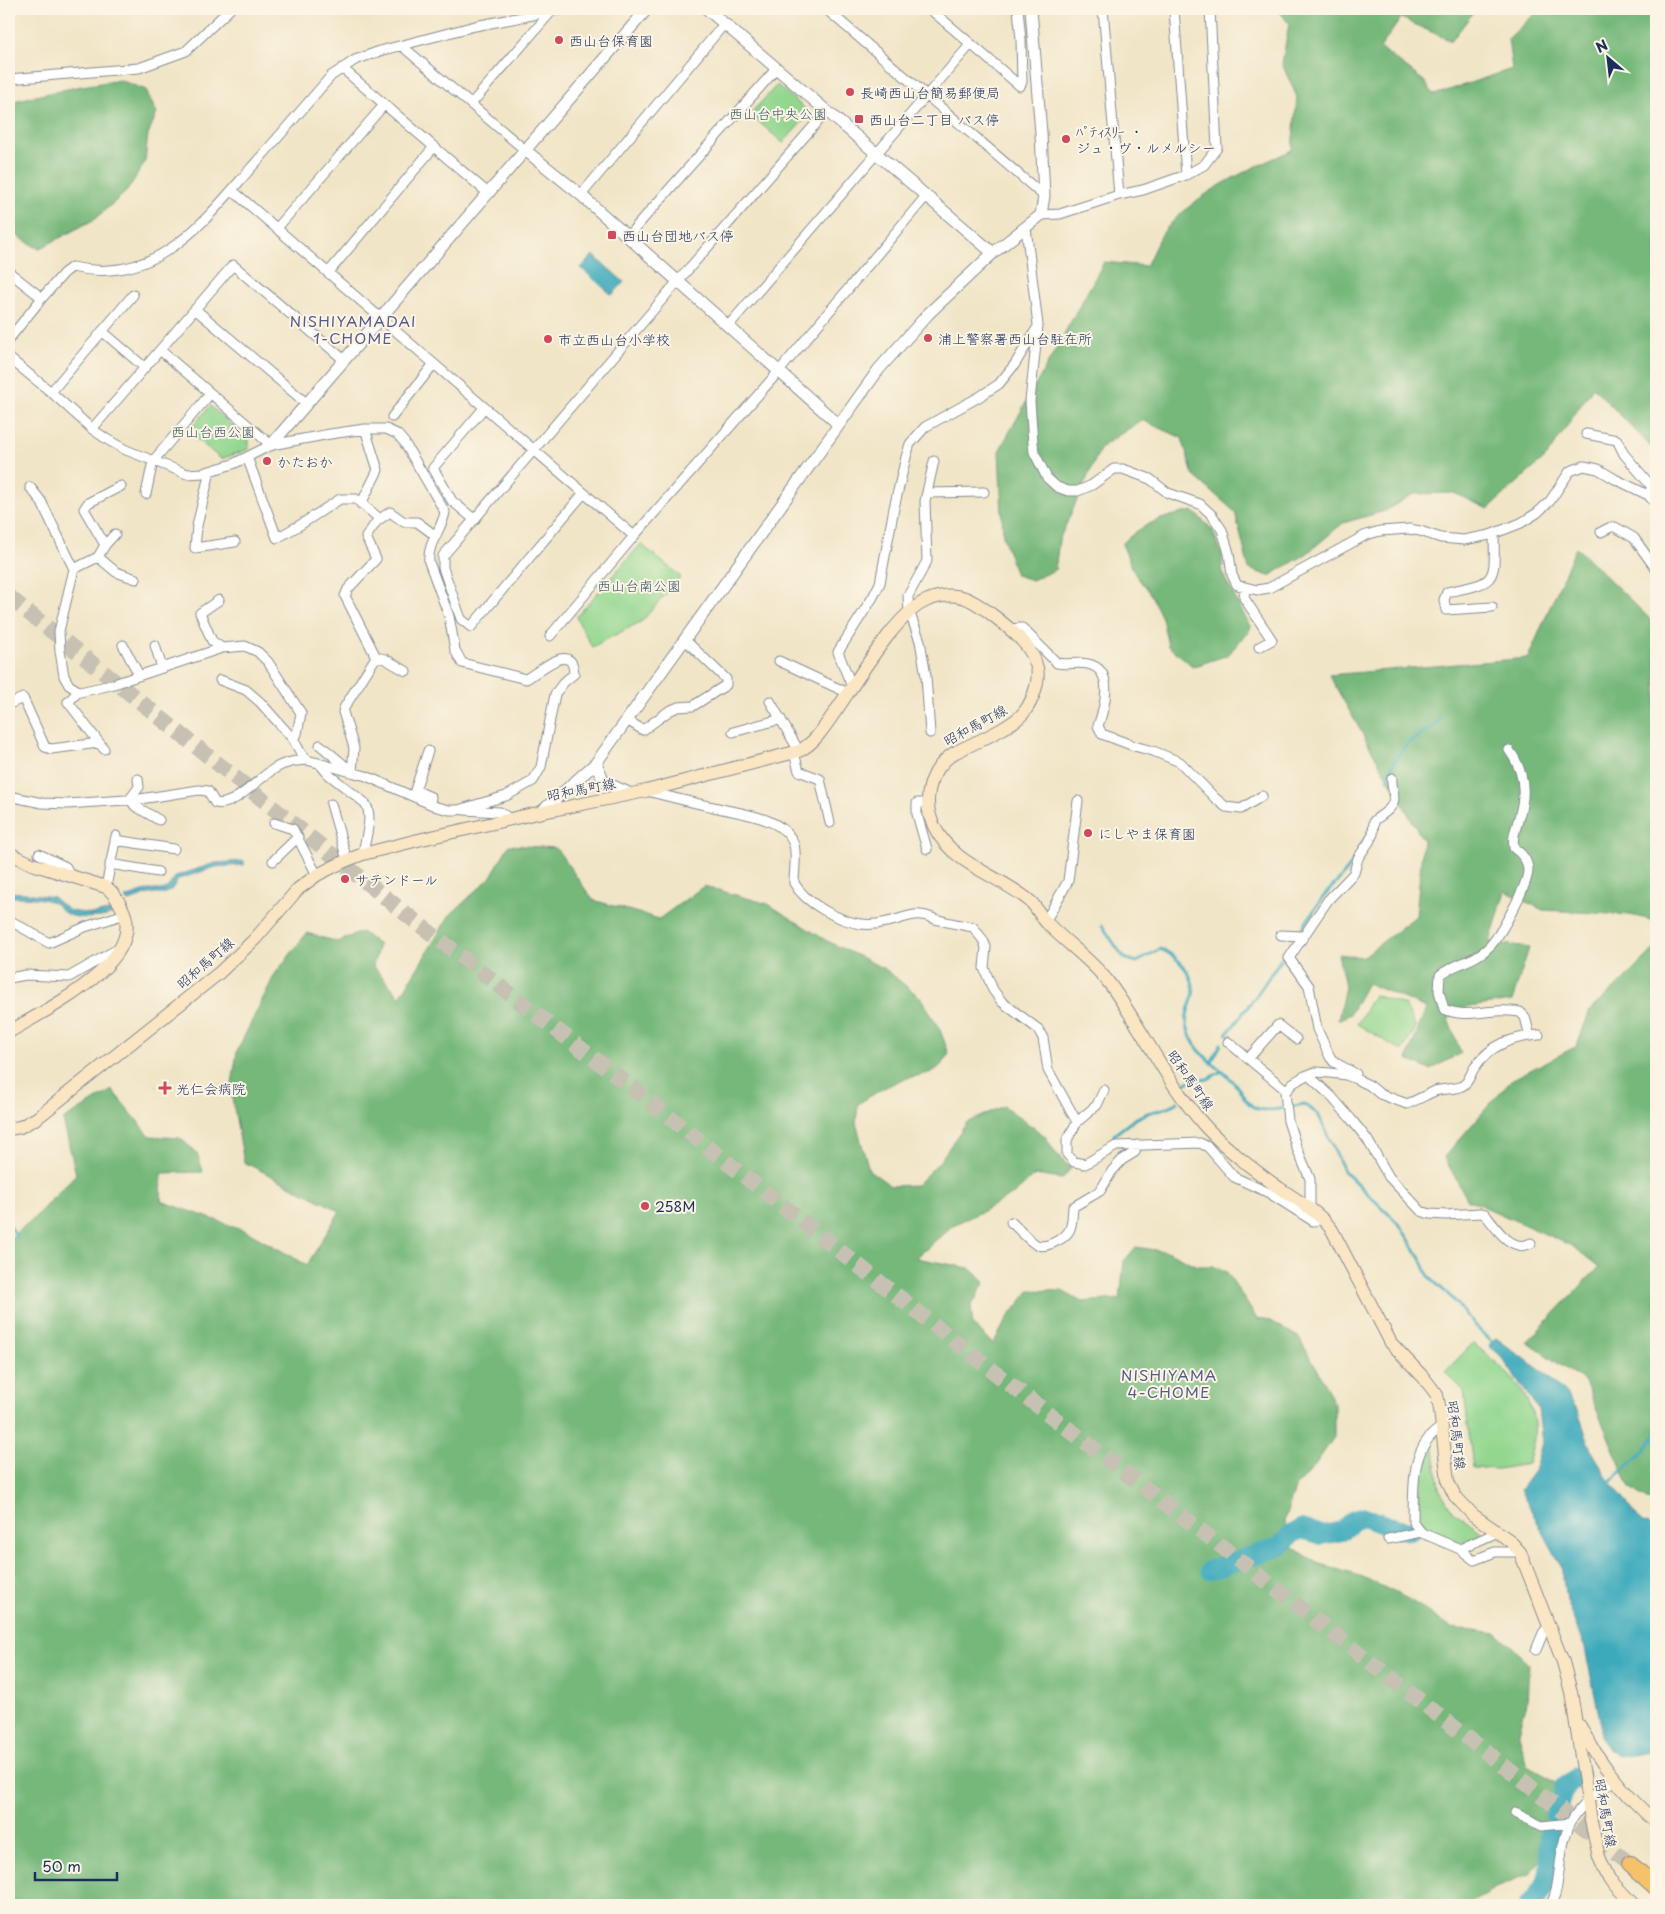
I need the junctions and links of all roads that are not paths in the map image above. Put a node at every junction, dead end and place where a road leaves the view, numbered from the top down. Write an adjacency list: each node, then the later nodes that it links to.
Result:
1 (230, 9): 18 (street)
2 (564, 9): 12 (street)
3 (648, 9): 24 (street)
4 (707, 9): 13 (street)
5 (826, 9): 19 (street)
6 (930, 9): 14 (street)
7 (1018, 9): 14 (street)
8 (1031, 9): 31 (street)
9 (1103, 9): 32 (street)
10 (1174, 9): 26 (street)
11 (1210, 9): 26 (street)
12 (551, 12): 15 (street); 20 (street)
13 (725, 23): 17 (street); 29 (street)
14 (970, 45): 19 (street)
15 (402, 46): 16 (street); 20 (street)
16 (342, 68): 21 (street); 27 (street)
17 (777, 68): 22 (street); 36 (street)
18 (9, 79)
19 (926, 96): 25 (street); 31 (street)
20 (471, 104): 24 (street)
21 (384, 105): 23 (street); 34 (street)
22 (827, 112): 25 (street); 40 (street)
23 (433, 148): 28 (street); 39 (street)
24 (525, 150): 28 (street); 29 (street)
25 (878, 153): 30 (street); 45 (street)
26 (1186, 174): 32 (street)
27 (232, 190): 34 (street); 42 (street)
28 (488, 194): 44 (street)
29 (581, 195): 36 (street)
30 (927, 195): 37 (street); 54 (street)
31 (1044, 196): 33 (street)
32 (1119, 196): 33 (street)
33 (1041, 215): 35 (street)
34 (277, 228): 39 (street)
35 (1026, 228): 37 (street); 46 (street)
36 (628, 237): 40 (street)
37 (993, 253): 60 (street)
38 (9, 272): 42 (street)
39 (328, 272): 44 (street)
40 (678, 281): 45 (street); 65 (street)
41 (133, 295): 47 (street)
42 (42, 298): 48 (street)
43 (195, 309): 49 (street); 51 (street); 57 (street)
44 (380, 319): 51 (street); 52 (street)
45 (729, 325): 54 (street)
46 (1038, 325): 92 (street); 109 (street)
47 (102, 331): 53 (street); 55 (street)
48 (9, 336)
49 (160, 350): 53 (street); 56 (street)
50 (9, 358): 55 (street)
51 (343, 358): 57 (street)
52 (433, 365): 58 (street); 59 (street)
53 (144, 367): 61 (street)
54 (780, 370): 60 (street); 85 (street)
55 (51, 392): 61 (street)
56 (210, 394): 64 (street); 67 (street)
57 (306, 402): 64 (street)
58 (484, 408): 65 (street); 80 (street)
59 (392, 417)
60 (838, 424): 98 (street)
61 (92, 429): 67 (street)
62 (365, 429): 64 (street); 77 (street); 84 (street)
63 (1586, 434): 76 (street)
64 (270, 445): 66 (street)
65 (534, 451): 75 (street); 80 (street)
66 (247, 457): 69 (street); 77 (street)
67 (153, 461): 69 (street); 74 (street)
68 (934, 461): 73 (street)
69 (210, 471): 86 (street)
70 (121, 486): 87 (street)
71 (30, 487): 89 (street)
72 (984, 492): 73 (street)
73 (927, 493): 95 (street)
74 (146, 494)
75 (583, 494): 80 (street); 85 (street)
76 (1648, 495): 78 (street); 83 (street)
77 (361, 504): 79 (street)
78 (1656, 504)
79 (380, 519): 84 (street); 103 (street)
80 (475, 520)
81 (1601, 532): 90 (street)
82 (115, 534): 87 (street)
83 (1494, 534): 92 (street); 94 (street)
84 (436, 536): 137 (street)
85 (634, 536): 97 (street)
86 (235, 542)
87 (105, 545): 88 (street)
88 (98, 557): 89 (street); 91 (street)
89 (74, 569): 110 (street)
90 (1656, 570)
91 (136, 579)
92 (1245, 588): 101 (street)
93 (219, 600): 102 (street)
94 (1492, 607)
95 (909, 611): 96 (main road, 昭和馬町線); 109 (main road, 昭和馬町線); 116 (street)
96 (1008, 629): 131 (street); 135 (main road, 昭和馬町線)
97 (550, 636)
98 (684, 639): 114 (street); 114 (street)
99 (123, 645): 107 (street)
100 (155, 646): 105 (street)
101 (1259, 647)
102 (222, 648): 105 (street); 117 (street)
103 (376, 657): 106 (street); 125 (street)
104 (779, 661): 109 (street)
105 (162, 668): 107 (street)
106 (406, 671)
107 (139, 675): 110 (street)
108 (220, 680): 117 (street)
109 (850, 690): 121 (main road, 昭和馬町線)
110 (78, 692): 112 (street)
111 (770, 701): 113 (street)
112 (9, 704)
113 (781, 719): 115 (street); 121 (street)
114 (627, 720): 124 (street)
115 (733, 732)
116 (930, 733)
117 (293, 739): 122 (street)
118 (320, 746): 125 (street)
119 (1509, 750): 168 (street)
120 (428, 751): 134 (street)
121 (797, 752): 128 (main road, 昭和馬町線); 142 (street)
122 (308, 760): 123 (street); 132 (street)
123 (319, 763): 125 (street); 148 (street)
124 (596, 763): 129 (street); 138 (street)
125 (352, 772): 134 (street)
126 (1392, 778): 160 (street)
127 (138, 779): 132 (street)
128 (646, 791): 129 (main road, 昭和馬町線); 171 (street)
129 (631, 794): 138 (main road, 昭和馬町線)
130 (9, 796): 132 (street)
131 (1262, 796)
132 (130, 799): 140 (street)
133 (1078, 801): 158 (street)
134 (430, 803): 137 (street)
135 (927, 803): 145 (street); 158 (main road, 昭和馬町線)
136 (331, 804): 149 (street)
137 (458, 810): 139 (street)
138 (541, 812): 139 (main road, 昭和馬町線)
139 (510, 819): 148 (main road, 昭和馬町線)
140 (159, 820)
141 (274, 822): 143 (street)
142 (830, 823)
143 (298, 837): 150 (street); 154 (street)
144 (174, 849): 151 (street)
145 (928, 849)
146 (9, 853): 153 (main road)
147 (39, 854): 153 (street)
148 (363, 854): 149 (main road, 昭和馬町線)
149 (346, 860): 154 (main road, 昭和馬町線)
150 (273, 861)
151 (110, 864): 152 (street); 155 (street)
152 (158, 872)
153 (69, 875): 155 (main road)
154 (317, 875): 172 (main road, 昭和馬町線)
155 (106, 887): 156 (main road)
156 (125, 914): 157 (street); 161 (main road)
157 (9, 920)
158 (1046, 922): 174 (main road, 昭和馬町線)
159 (1285, 935): 160 (street)
160 (1302, 936): 168 (street)
161 (122, 947): 162 (street); 163 (main road)
162 (9, 978)
163 (9, 1032)
164 (1296, 1039): 166 (street)
165 (1228, 1042): 166 (street)
166 (1248, 1059): 170 (street)
167 (1308, 1075): 168 (street); 170 (street); 177 (street)
168 (1369, 1085)
169 (1104, 1090): 171 (street)
170 (1286, 1090): 174 (street)
171 (1077, 1122): 173 (street)
172 (9, 1129)
173 (1137, 1145): 175 (street); 176 (street)
174 (1310, 1208): 175 (main road, 昭和馬町線)
175 (1325, 1220): 178 (main road, 昭和馬町線)
176 (1011, 1222)
177 (1531, 1243)
178 (1442, 1427): 179 (street); 180 (main road, 昭和馬町線)
179 (1421, 1532): 181 (street); 182 (street)
180 (1498, 1532): 182 (street); 183 (main road, 昭和馬町線)
181 (1388, 1539)
182 (1460, 1549): 183 (street)
183 (1520, 1552): 184 (main road, 昭和馬町線)
184 (1549, 1626): 185 (street); 186 (main road, 昭和馬町線)
185 (1536, 1650)
186 (1574, 1714): 187 (main road, 昭和馬町線); 188 (main road, 昭和馬町線)
187 (1615, 1780): 188 (street); 190 (main road, 昭和馬町線)
188 (1588, 1799): 191 (street); 195 (main road, 昭和馬町線)
189 (1515, 1814): 191 (street)
190 (1656, 1822)
191 (1570, 1823): 194 (street)
192 (1630, 1864): 193 (highway)
193 (1656, 1887)
194 (1550, 1905)
195 (1634, 1905)

